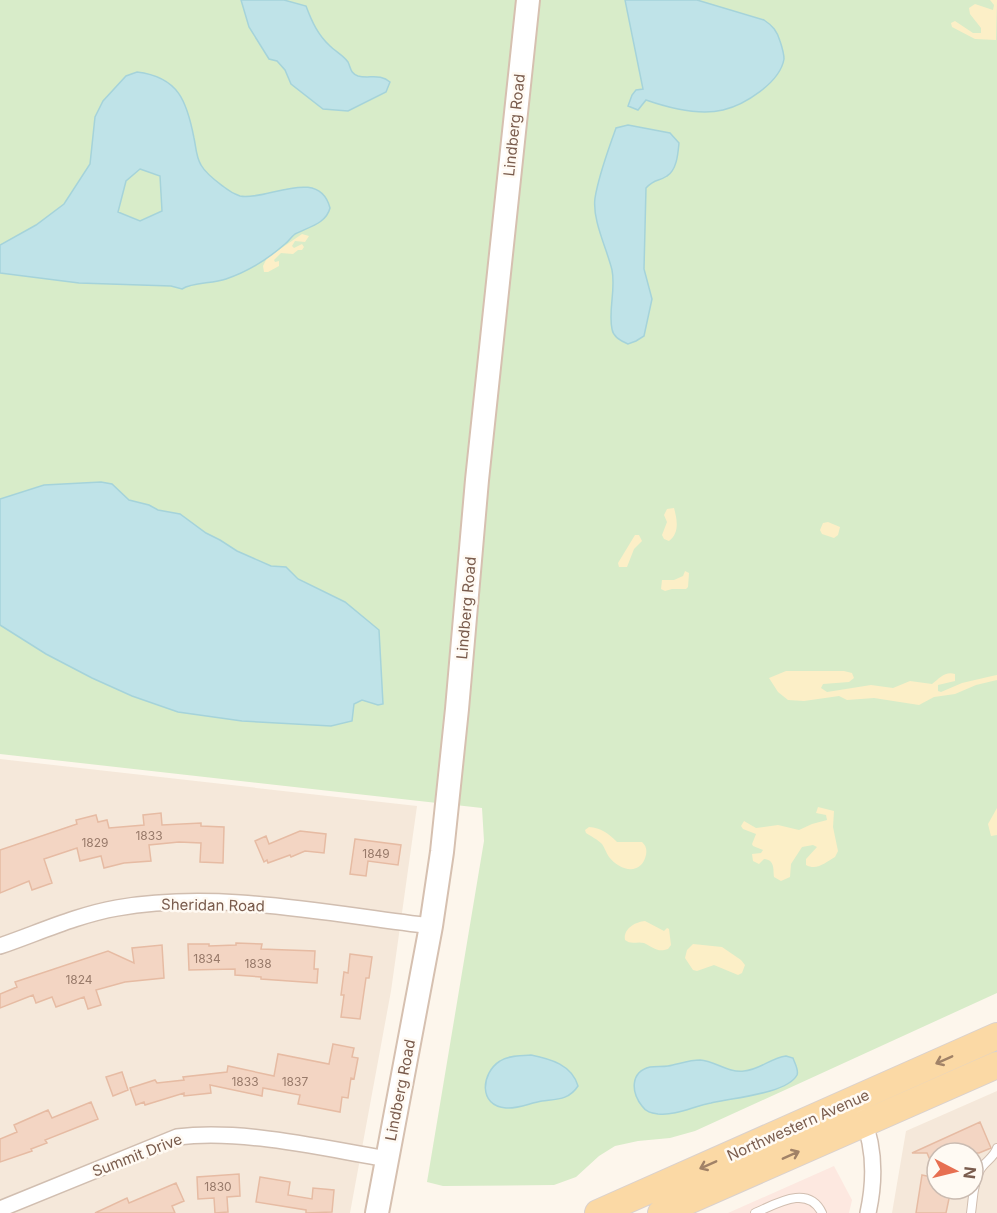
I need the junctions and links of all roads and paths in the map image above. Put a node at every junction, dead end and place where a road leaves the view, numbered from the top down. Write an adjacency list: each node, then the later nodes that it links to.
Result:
1 (527, 8): 2 (main road, Lindberg Road)
2 (431, 926): 3 (street, Sheridan Road); 8 (main road, Lindberg Road)
3 (0, 946)
4 (997, 1036): 6 (main road, Northwestern Avenue, one-way to 6)
5 (997, 1065): 6 (main road, Northwestern Avenue)
6 (860, 1111): 9 (main road, Northwestern Avenue); 15 (street)
7 (997, 1148): 16 (lane)
8 (388, 1159): 10 (street, Summit Drive); 11 (main road, Lindberg Road)
9 (672, 1200): 12 (main road, Northwestern Avenue)
10 (0, 1209)
11 (377, 1213)
12 (598, 1213)
13 (755, 1213): 14 (lane)
14 (822, 1213)
15 (868, 1213)
16 (971, 1213)

